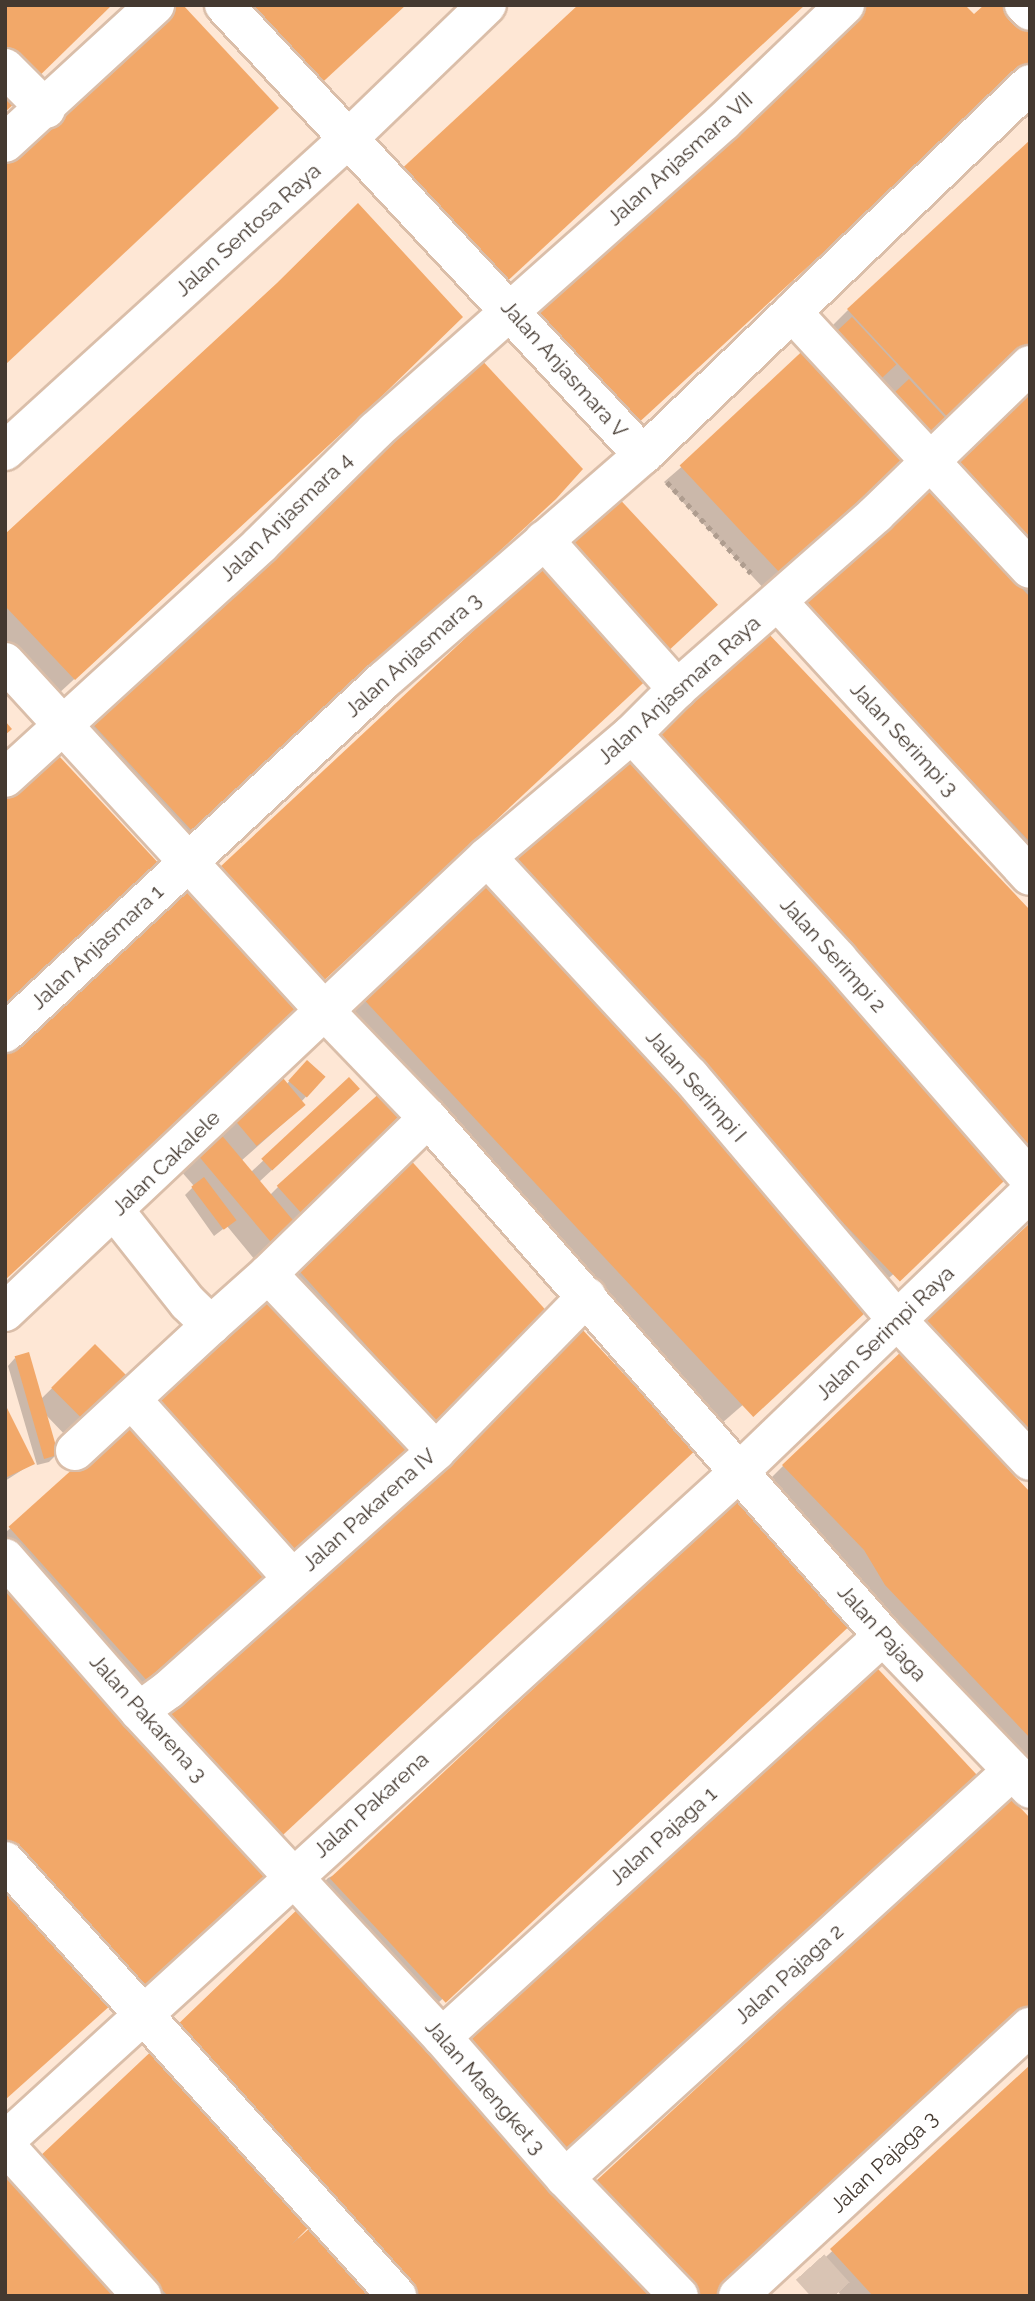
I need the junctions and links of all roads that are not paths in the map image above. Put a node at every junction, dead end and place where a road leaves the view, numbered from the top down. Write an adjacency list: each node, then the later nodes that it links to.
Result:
1 (155, 5): 9 (street)
2 (224, 5): 10 (street, Jalan Anjasmara V)
3 (487, 5): 10 (street, Jalan Sentosa Raya)
4 (845, 5): 12 (street, Jalan Anjasmara VII)
5 (1024, 5): 6 (street)
6 (1030, 11)
7 (5, 68): 9 (street)
8 (1030, 84): 13 (street, Jalan Anjasmara 3)
9 (46, 109): 11 (street)
10 (348, 139): 12 (street, Jalan Anjasmara V); 15 (street, Jalan Sentosa Raya)
11 (5, 143)
12 (511, 310): 16 (street, Jalan Anjasmara V); 23 (street, Jalan Anjasmara 4)
13 (792, 312): 16 (street, Jalan Anjasmara 3); 17 (street)
14 (1030, 365): 17 (street, Jalan Anjasmara Raya)
15 (5, 451)
16 (643, 455): 18 (street, Jalan Anjasmara 3)
17 (932, 463): 19 (street); 20 (street, Jalan Anjasmara Raya)
18 (544, 540): 22 (street); 27 (street, Jalan Anjasmara 3)
19 (1030, 569)
20 (778, 602): 22 (street, Jalan Anjasmara Raya); 28 (street, Jalan Serimpi 3)
21 (5, 662): 23 (street, Jalan Pajaga)
22 (677, 689): 24 (street, Jalan Anjasmara Raya)
23 (63, 726): 25 (street, Jalan Anjasmara 4); 27 (street, Jalan Pajaga)
24 (632, 734): 26 (street, Jalan Anjasmara Raya); 32 (street, Jalan Serimpi 2)
25 (5, 778)
26 (486, 857): 29 (street, Jalan Anjasmara Raya); 38 (street, Jalan Serimpi I)
27 (189, 861): 29 (street, Jalan Pajaga); 30 (street, Jalan Anjasmara 1)
28 (1030, 876)
29 (325, 1011): 31 (street, Jalan Pajaga); 34 (street, Jalan Cakalele)
30 (5, 1033)
31 (428, 1118): 35 (street); 36 (street, Jalan Pajaga)
32 (1030, 1179)
33 (1030, 1192): 38 (street, Jalan Serimpi Raya)
34 (116, 1211): 37 (street, Jalan Cakalele); 39 (street)
35 (268, 1274): 39 (street); 42 (street)
36 (587, 1296): 42 (street, Jalan Pakarena IV); 44 (street, Jalan Pajaga)
37 (5, 1312)
38 (898, 1321): 43 (street, Jalan Serimpi I); 44 (street, Jalan Serimpi Raya)
39 (211, 1325): 40 (street)
40 (131, 1399): 41 (street); 46 (street)
41 (75, 1451)
42 (436, 1451): 46 (street, Jalan Pakarena IV)
43 (1030, 1461)
44 (739, 1472): 47 (street, Jalan Pajaga); 51 (street, Jalan Pakarena)
45 (5, 1558): 48 (street, Jalan Pakarena 3)
46 (292, 1578): 48 (street, Jalan Pakarena IV)
47 (883, 1636): 49 (street, Jalan Pajaga); 54 (street, Jalan Pajaga 1)
48 (139, 1711): 51 (street, Jalan Pakarena 3)
49 (1021, 1780): 56 (street, Jalan Pajaga 2)
50 (5, 1861): 52 (street)
51 (294, 1875): 52 (street, Jalan Pakarena); 54 (street, Jalan Maengket 3)
52 (144, 2015): 55 (street, Jalan Pakarena); 58 (street)
53 (1030, 2027): 60 (street, Jalan Pajaga 3)
54 (442, 2037): 56 (street, Jalan Maengket 3)
55 (5, 2143): 57 (street)
56 (565, 2178): 59 (street, Jalan Maengket 3)
57 (142, 2296)
58 (397, 2296)
59 (679, 2296)
60 (738, 2296)

